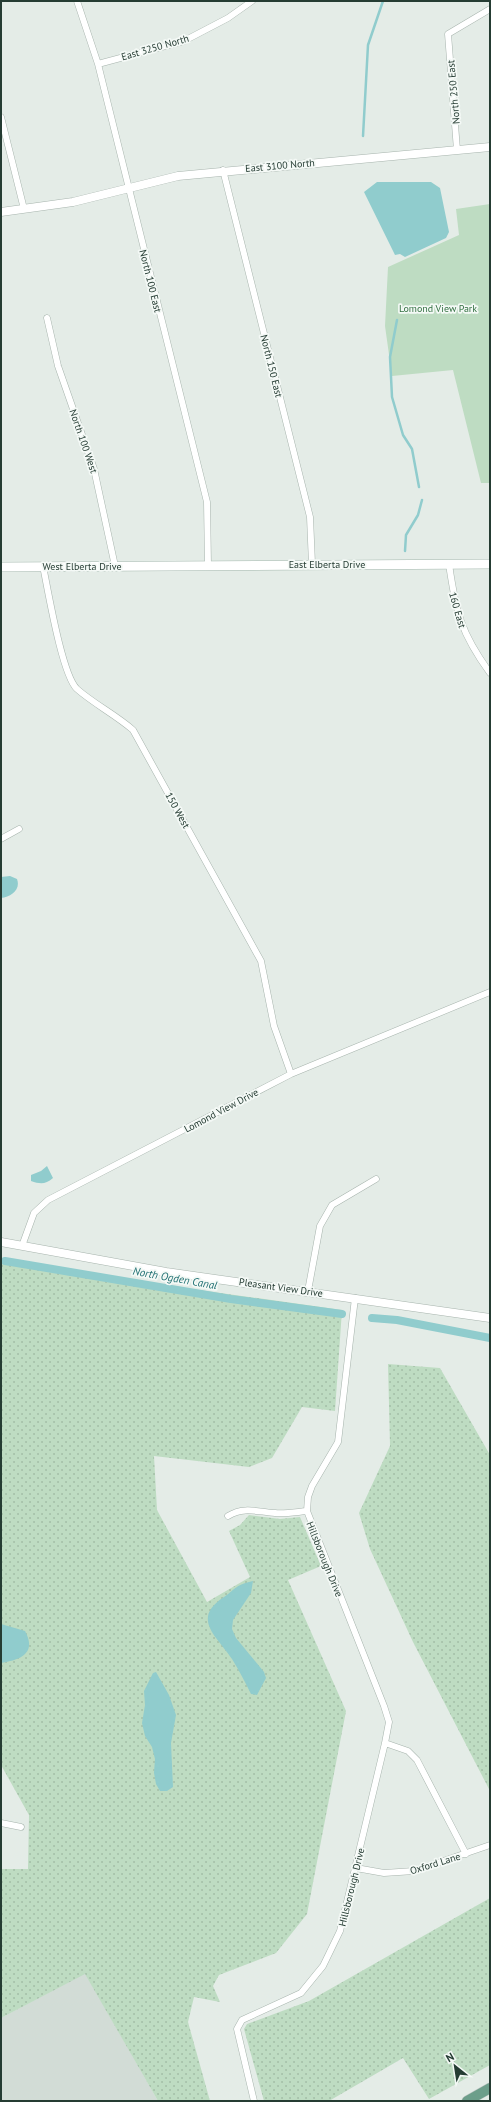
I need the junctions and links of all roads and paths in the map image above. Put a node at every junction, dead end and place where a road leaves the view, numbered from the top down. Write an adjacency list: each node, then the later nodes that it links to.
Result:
1 (77, 1): 4 (street, North 100 East)
2 (252, 1): 4 (street, East 3250 North)
3 (490, 9): 7 (street, North 250 East)
4 (98, 64): 9 (street, North 100 East)
5 (1, 117): 10 (street)
6 (490, 147): 7 (street, East 3100 North)
7 (457, 150): 8 (street, East 3100 North)
8 (223, 170): 9 (street, East 3100 North); 13 (street, North 150 East)
9 (127, 187): 10 (street, East 3100 North); 17 (street, North 100 East)
10 (24, 210): 11 (street, East 3100 North)
11 (1, 212)
12 (47, 318): 19 (street, North 100 West)
13 (312, 564): 14 (main road, East Elberta Drive); 17 (main road, East Elberta Drive)
14 (448, 564): 15 (main road, East Elberta Drive); 21 (street, 160 East)
15 (490, 564)
16 (163, 565): 17 (main road, East Elberta Drive); 19 (main road, West Elberta Drive)
17 (208, 565)
18 (43, 566): 19 (main road, West Elberta Drive); 20 (main road, West Elberta Drive); 25 (street, 150 West)
19 (115, 566)
20 (1, 567)
21 (490, 673)
22 (19, 829): 23 (street)
23 (1, 839)
24 (490, 992): 25 (street, Lomond View Drive)
25 (291, 1074): 28 (street, Lomond View Drive)
26 (376, 1179): 29 (street)
27 (1, 1242): 28 (street, Pleasant View Drive)
28 (22, 1246): 29 (street, Pleasant View Drive)
29 (308, 1291): 30 (street, Pleasant View Drive)
30 (354, 1298): 31 (street, Pleasant View Drive); 32 (street, Hillsborough Drive)
31 (490, 1318)
32 (307, 1511): 33 (street, Hillsborough Drive); 34 (street, Hillsborough Drive)
33 (228, 1516)
34 (385, 1743): 38 (street); 39 (street, Hillsborough Drive)
35 (1, 1823): 36 (street)
36 (21, 1827)
37 (490, 1845): 38 (street, Oxford Lane)
38 (466, 1854): 39 (street, Oxford Lane)
39 (356, 1868): 41 (street, Hillsborough Drive)
40 (490, 2088): 42 (main road)
41 (254, 2101)
42 (467, 2101)

